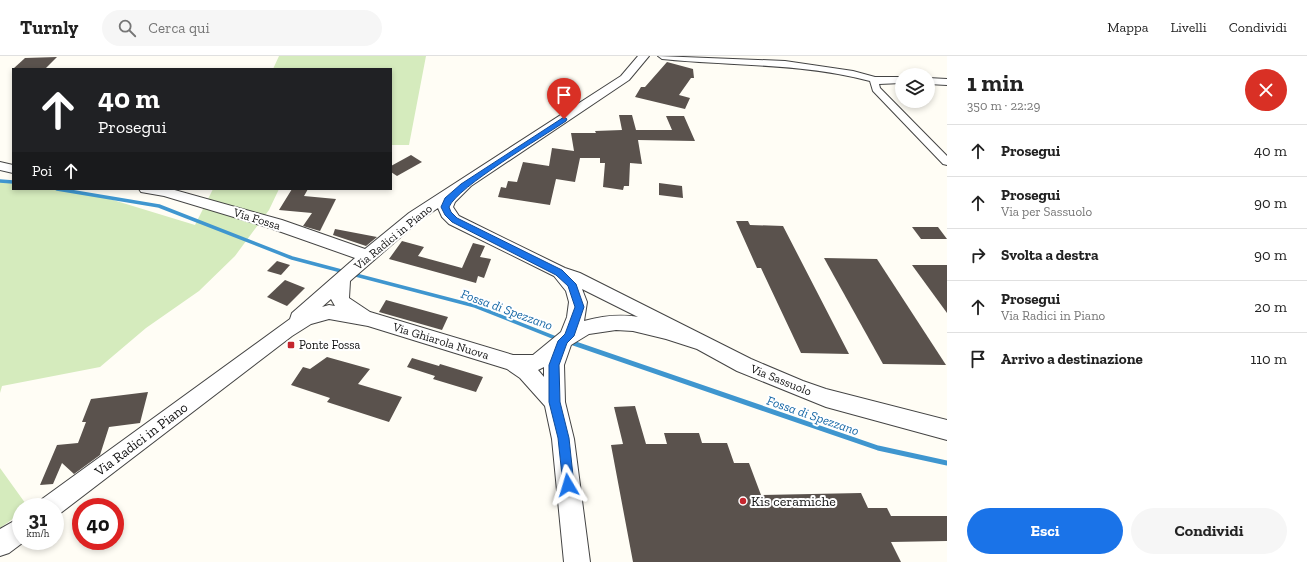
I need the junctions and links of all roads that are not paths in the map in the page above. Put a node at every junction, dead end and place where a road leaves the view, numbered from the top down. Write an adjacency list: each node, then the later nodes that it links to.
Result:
1 (644, 56): 10 (street, Via Radici in Piano)
2 (662, 56): 3 (street)
3 (875, 80): 4 (street); 7 (street)
4 (895, 80)
5 (935, 81): 6 (street)
6 (947, 82)
7 (947, 162)
8 (0, 166): 9 (street)
9 (12, 169)
10 (464, 186): 12 (street); 13 (street, Via Radici in Piano)
11 (152, 190): 14 (street, Via Fossa)
12 (454, 220): 13 (street); 15 (street)
13 (404, 225): 14 (street, Via Radici in Piano)
14 (361, 261): 16 (street, Via Radici in Piano)
15 (559, 272): 19 (street); 20 (street, Via Sassuolo)
16 (339, 284): 17 (street); 18 (street, Via Radici in Piano)
17 (368, 319): 18 (street); 21 (street, Via Ghiarola Nuova)
18 (285, 331): 24 (street, Via Radici in Piano)
19 (565, 342): 20 (street); 21 (street); 22 (street)
20 (698, 342): 23 (street, Via Sassuolo)
21 (513, 363): 22 (street)
22 (554, 402): 27 (street)
23 (947, 430)
24 (62, 498)
25 (12, 535): 26 (street)
26 (0, 544)
27 (577, 562)

